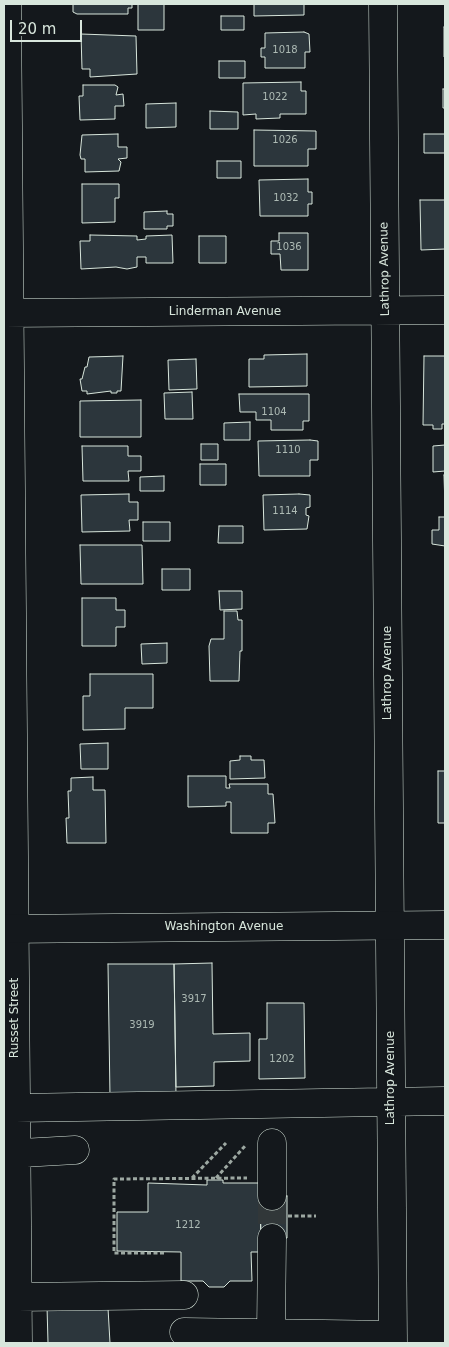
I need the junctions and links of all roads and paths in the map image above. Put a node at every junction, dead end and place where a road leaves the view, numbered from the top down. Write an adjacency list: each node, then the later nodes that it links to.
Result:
1 (7, 4): 5 (street, Russet Street)
2 (383, 4): 3 (street, Lathrop Avenue)
3 (385, 310): 4 (street, Linderman Avenue); 5 (street, Linderman Avenue); 6 (street, Lathrop Avenue)
4 (445, 310)
5 (7, 313): 8 (street, Russet Street)
6 (390, 925): 7 (street, Washington Avenue); 8 (street, Washington Avenue); 10 (street, Lathrop Avenue)
7 (445, 925)
8 (9, 929): 11 (street, Russet Street)
9 (445, 1101): 10 (street)
10 (392, 1102): 11 (street); 25 (street, Lathrop Avenue)
11 (16, 1108): 15 (street, Russet Street)
12 (226, 1143): 16 (path)
13 (260, 1143): 17 (path); 18 (street)
14 (75, 1150): 15 (street)
15 (10, 1154): 22 (street, Russet Street)
16 (192, 1178): 17 (path); 20 (path)
17 (215, 1178): 18 (path)
18 (263, 1187)
19 (272, 1238): 24 (street)
20 (164, 1253)
21 (184, 1295): 22 (street)
22 (13, 1305): 26 (street, Russet Street)
23 (184, 1332): 24 (street)
24 (272, 1334): 25 (street)
25 (393, 1339)
26 (18, 1343)

